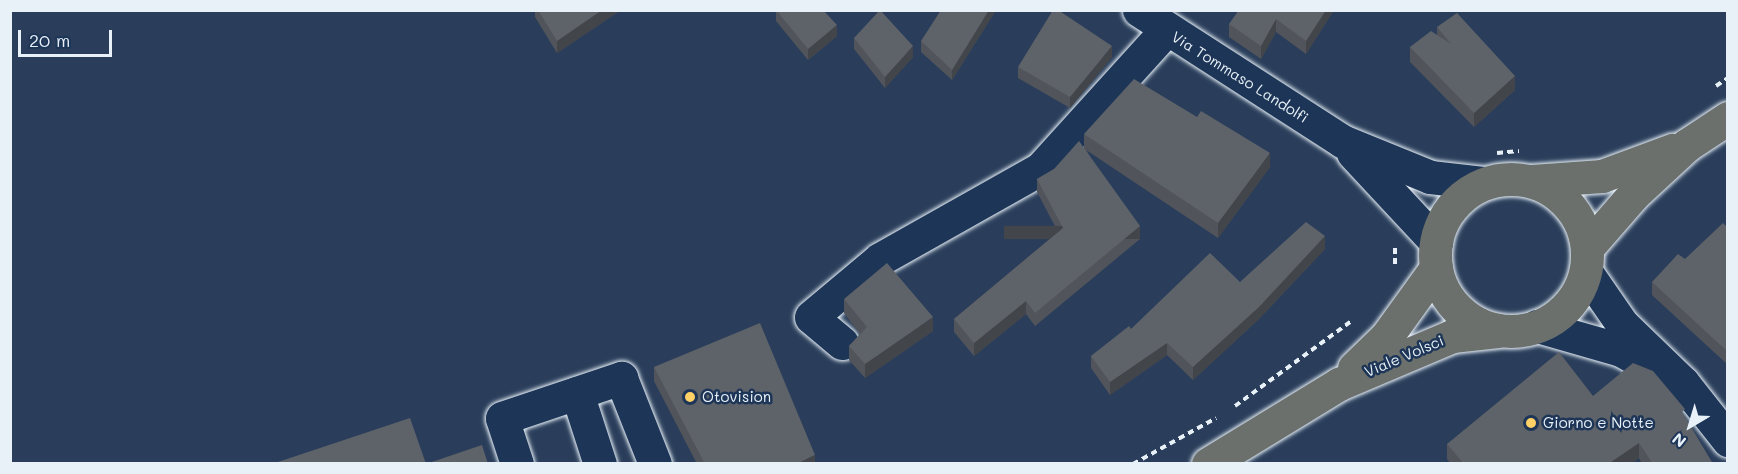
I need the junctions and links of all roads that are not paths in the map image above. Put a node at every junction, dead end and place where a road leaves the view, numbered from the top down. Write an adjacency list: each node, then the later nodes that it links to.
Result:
1 (1139, 10): 2 (street, Via Tommaso Landolfi)
2 (1166, 30): 4 (street, Via Tommaso Landolfi); 11 (street)
3 (1728, 118): 5 (main road, Viale Volsci)
4 (1342, 141): 7 (street, Via Tommaso Landolfi); 8 (street, Via Tommaso Landolfi)
5 (1687, 145): 6 (main road, Viale Volsci); 9 (main road, Viale Volsci)
6 (1529, 167): 7 (main road, Viale Volsci); 9 (main road, Viale Volsci)
7 (1487, 169): 8 (main road, Viale Volsci)
8 (1436, 255): 10 (main road); 12 (main road, Viale Volsci)
9 (1586, 260): 10 (main road, Viale Volsci); 13 (street)
10 (1522, 328): 12 (main road, Viale Volsci); 13 (street)
11 (842, 343)
12 (1339, 384): 19 (main road, Viale Volsci)
13 (1683, 384): 15 (street)
14 (578, 393): 16 (street); 17 (street); 18 (street)
15 (1728, 440)
16 (517, 464)
17 (600, 464)
18 (655, 464)
19 (1208, 464)

